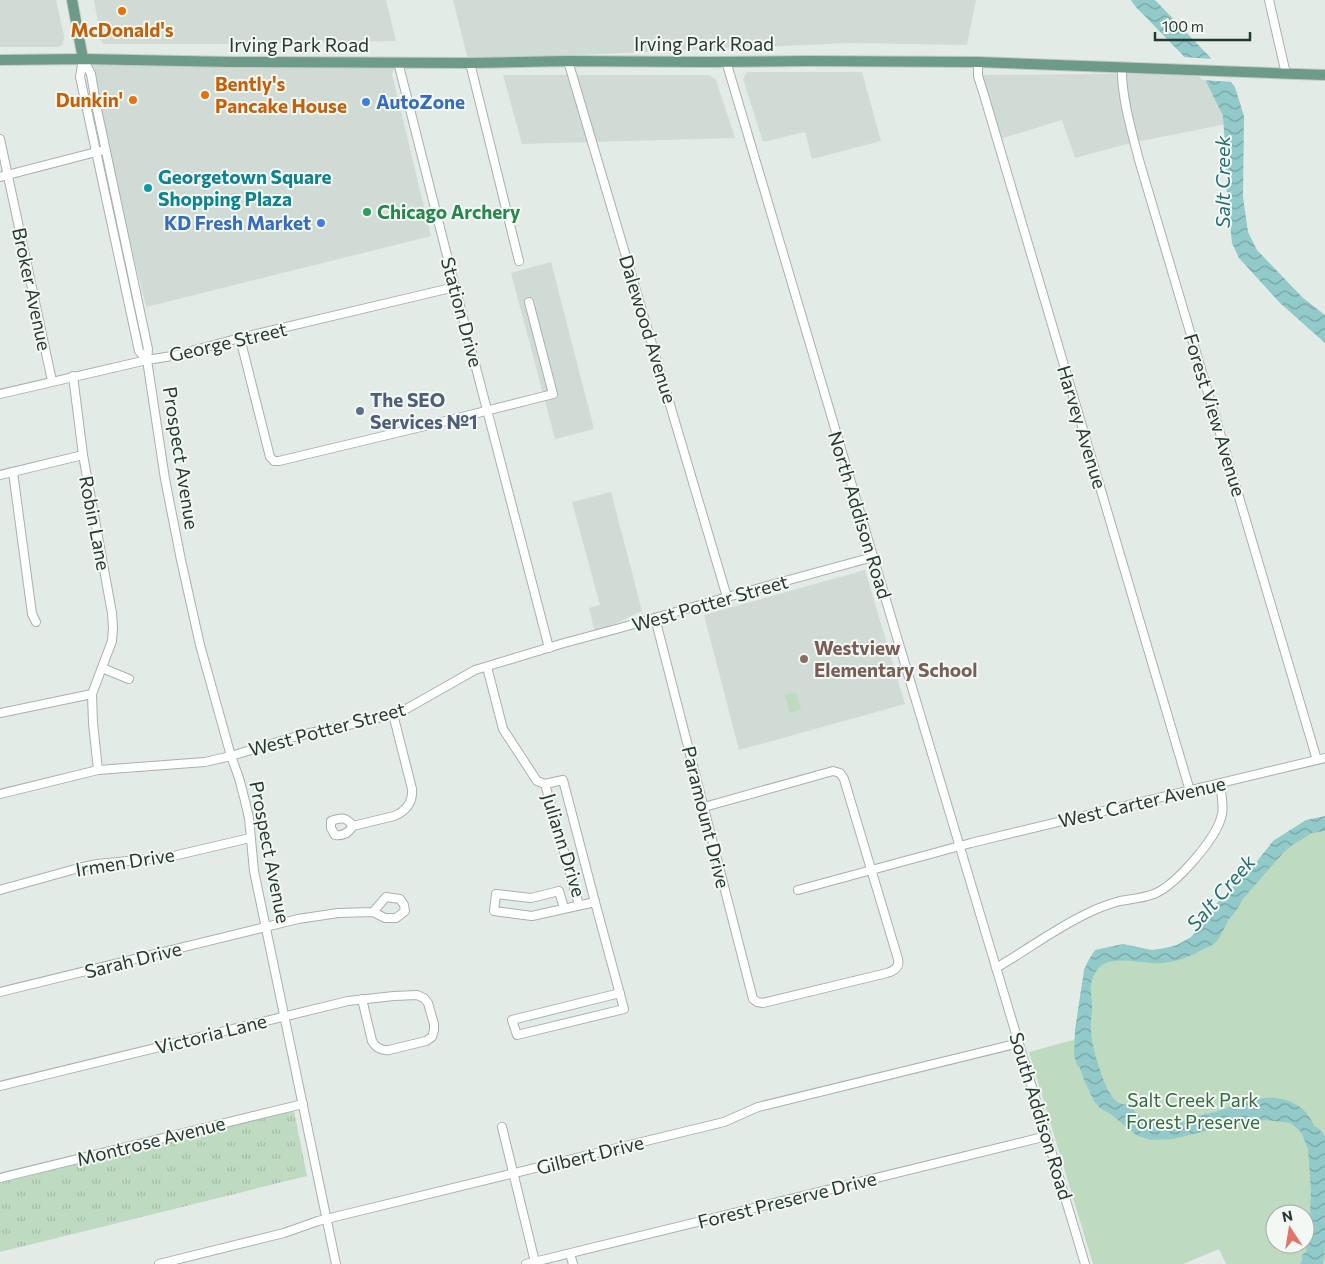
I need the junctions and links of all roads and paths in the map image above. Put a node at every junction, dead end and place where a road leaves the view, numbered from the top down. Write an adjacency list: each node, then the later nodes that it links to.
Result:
1 (72, 0): 3 (main road, Prospect Avenue)
2 (1269, 0): 11 (street)
3 (83, 59): 4 (main road, Irving Park Road); 6 (main road, Irving Park Road); 14 (street, Prospect Avenue); 15 (street, Prospect Avenue)
4 (0, 60)
5 (568, 61): 7 (main road, Irving Park Road); 9 (main road, Irving Park Road); 30 (street, Dalewood Avenue)
6 (398, 62): 9 (main road, Irving Park Road); 18 (street, Station Drive)
7 (726, 62): 8 (main road, Irving Park Road); 29 (street, North Addison Road)
8 (978, 62): 10 (main road, Irving Park Road); 45 (street, Harvey Avenue)
9 (470, 63): 17 (street)
10 (1122, 68): 11 (main road, Irving Park Road); 41 (street, Forest View Avenue)
11 (1286, 74): 12 (main road, Irving Park Road)
12 (1325, 75)
13 (0, 138): 16 (street, Broker Avenue)
14 (105, 149): 15 (street); 21 (street, Prospect Avenue)
15 (96, 153): 16 (street); 21 (street, Prospect Avenue)
16 (4, 176): 23 (street, Broker Avenue)
17 (519, 261)
18 (454, 287): 20 (street, George Street); 25 (street, Station Drive)
19 (529, 302): 25 (street)
20 (240, 338): 21 (street, George Street); 25 (street)
21 (147, 360): 22 (street, George Street); 40 (street, Prospect Avenue)
22 (74, 376): 23 (street, George Street); 26 (street, Robin Lane)
23 (52, 381): 24 (street, George Street)
24 (0, 394)
25 (488, 411): 33 (street, Station Drive)
26 (83, 455): 27 (street); 35 (street, Robin Lane)
27 (13, 472): 28 (street); 32 (street)
28 (0, 475)
29 (873, 557): 30 (street, West Potter Street); 50 (street, North Addison Road)
30 (728, 597): 31 (street, West Potter Street)
31 (655, 618): 33 (street, West Potter Street); 47 (street, Paramount Drive)
32 (36, 622)
33 (550, 648): 34 (street, West Potter Street)
34 (487, 666): 39 (street, West Potter Street); 43 (street, Juliann Drive)
35 (102, 668): 36 (street); 37 (street, Robin Lane)
36 (129, 679)
37 (92, 694): 38 (street); 42 (street, Robin Lane)
38 (0, 713)
39 (393, 714): 40 (street, West Potter Street); 48 (street)
40 (231, 756): 42 (street, West Potter Street); 49 (street, Prospect Avenue)
41 (1321, 759): 44 (street, West Carter Avenue)
42 (98, 770): 46 (street, West Potter Street)
43 (545, 784): 54 (street); 55 (street, Juliann Drive)
44 (1220, 784): 45 (street, West Carter Avenue); 59 (street)
45 (1190, 791): 50 (street, West Carter Avenue)
46 (0, 794)
47 (704, 807): 51 (street); 51 (street, Paramount Drive)
48 (353, 826)
49 (250, 838): 52 (street, Irmen Drive); 58 (street, Prospect Avenue)
50 (959, 846): 51 (street, West Carter Avenue); 59 (street, North Addison Road)
51 (872, 870): 53 (street, West Carter Avenue)
52 (0, 890)
53 (798, 890)
54 (594, 902): 55 (street, Juliann Drive); 61 (street, Juliann Drive)
55 (579, 905): 56 (street)
56 (564, 908): 56 (street)
57 (373, 912): 58 (street, Sarah Drive)
58 (266, 926): 60 (street, Sarah Drive); 63 (street, Prospect Avenue)
59 (996, 968): 64 (street, South Addison Road)
60 (0, 992)
61 (620, 993): 61 (street)
62 (362, 999): 62 (street, Victoria Lane); 63 (street, Victoria Lane)
63 (284, 1016): 65 (street, Victoria Lane); 66 (street, Prospect Avenue)
64 (1019, 1043): 68 (street, South Addison Road); 69 (street, Gilbert Drive)
65 (0, 1086)
66 (303, 1104): 70 (street, Montrose Avenue); 71 (street, Prospect Avenue)
67 (502, 1127): 69 (street)
68 (1047, 1136): 72 (street, Forest Preserve Drive); 77 (street, South Addison Road)
69 (514, 1173): 71 (street, Gilbert Drive); 73 (street)
70 (0, 1178)
71 (327, 1219): 74 (street, Gilbert Drive); 75 (street, Prospect Avenue)
72 (570, 1254): 73 (street, Forest Preserve Drive); 76 (street)
73 (530, 1263)
74 (159, 1264)
75 (336, 1264)
76 (573, 1264)
77 (1085, 1264)

